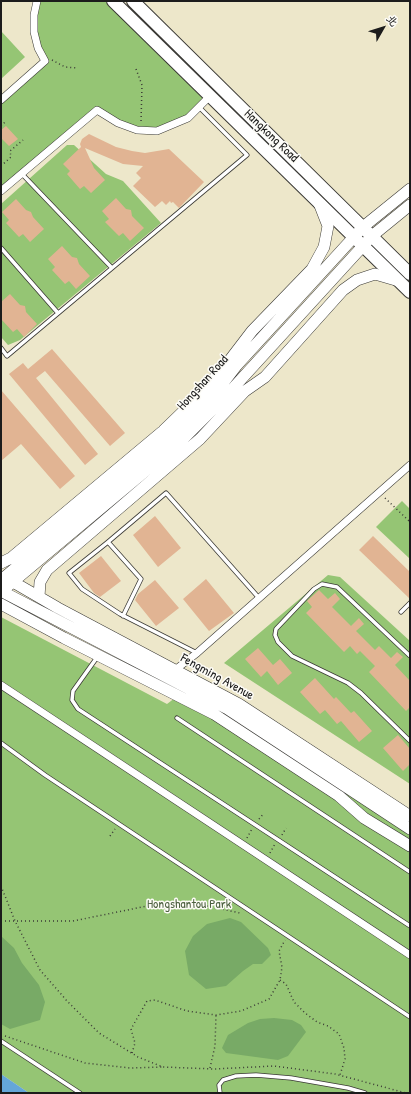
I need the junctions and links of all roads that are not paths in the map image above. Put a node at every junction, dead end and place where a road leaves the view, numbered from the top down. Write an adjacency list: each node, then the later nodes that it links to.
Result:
1 (37, 1): 5 (street)
2 (113, 1): 4 (main road, Hangkong Road)
3 (133, 1): 12 (main road, Hangkong Road)
4 (210, 96): 6 (street); 10 (main road, Hangkong Road)
5 (1, 100)
6 (199, 107): 7 (street); 17 (lane)
7 (22, 173): 9 (street); 17 (lane)
8 (410, 189): 12 (street, Hongshan Road)
9 (1, 191)
10 (319, 203): 14 (main road, Hangkong Road); 25 (street)
11 (410, 205): 13 (street, Hongshan Road)
12 (363, 227): 13 (main road, Hangkong Road); 14 (street, Hongshan Road)
13 (372, 236): 15 (street, Hongshan Road); 18 (main road, Hangkong Road)
14 (354, 237): 15 (main road, Hangkong Road); 26 (street, Hongshan Road)
15 (363, 247): 19 (main road, Hangkong Road); 26 (street, Hongshan Road)
16 (1, 248): 21 (lane)
17 (112, 268): 21 (lane)
18 (410, 274)
19 (399, 281): 20 (main road, Hangkong Road); 28 (street)
20 (410, 292)
21 (58, 313): 22 (lane)
22 (1, 348)
23 (410, 465): 29 (street)
24 (108, 542): 29 (lane); 33 (lane); 33 (lane)
25 (1, 563)
26 (5, 579): 27 (street, Hongshan Road); 28 (street, Fengming Avenue)
27 (2, 591): 43 (street, Fengming Avenue)
28 (39, 596): 37 (street, Fengming Avenue)
29 (259, 598): 34 (street)
30 (410, 603): 32 (lane)
31 (1, 604): 35 (street)
32 (401, 612)
33 (123, 616): 34 (lane)
34 (197, 653): 37 (street)
35 (99, 655): 44 (street); 46 (lane)
36 (410, 656): 40 (lane)
37 (175, 670): 42 (street, Fengming Avenue)
38 (1, 685): 47 (street)
39 (177, 718): 45 (lane)
40 (410, 741)
41 (1, 743): 48 (lane)
42 (410, 816)
43 (410, 829)
44 (410, 846)
45 (410, 872)
46 (410, 926)
47 (410, 955)
48 (410, 1017)
49 (1, 1040): 50 (lane)
50 (80, 1093)
51 (220, 1093): 52 (lane)
52 (365, 1093)

